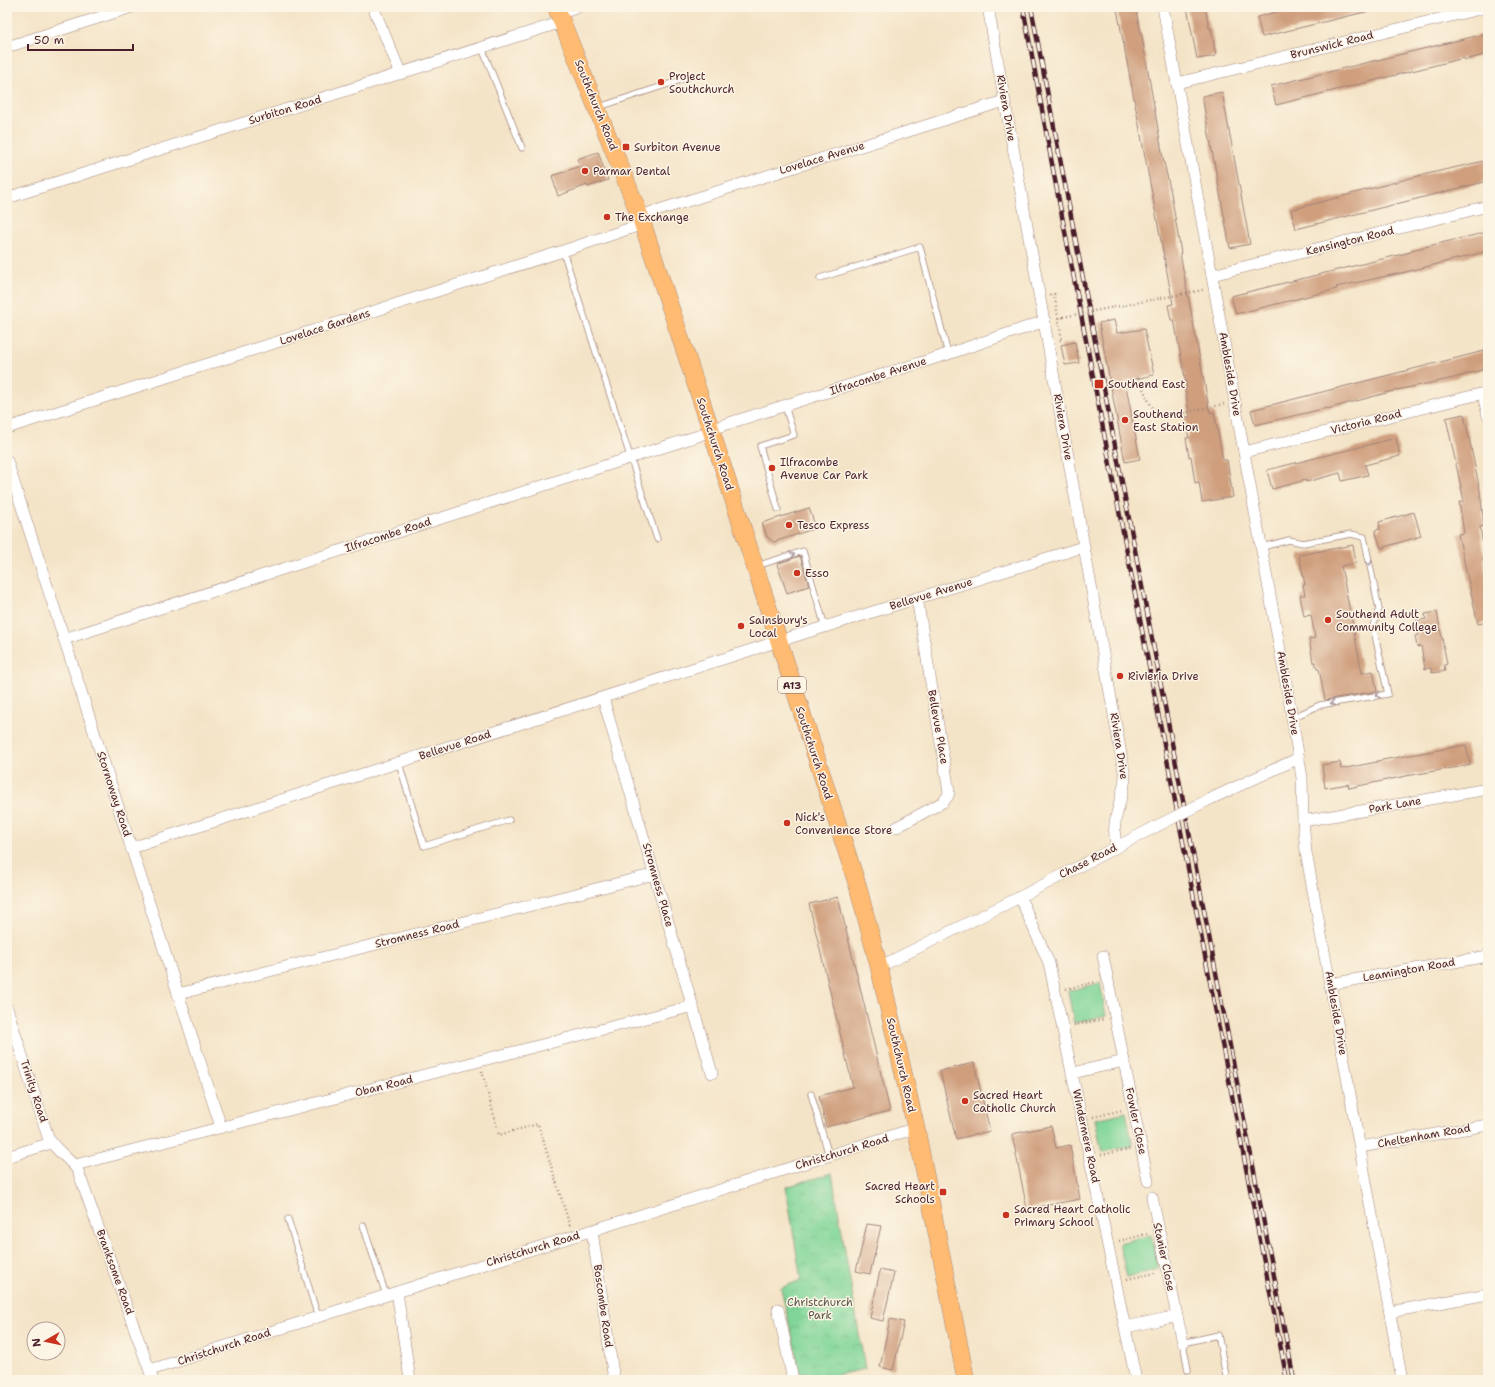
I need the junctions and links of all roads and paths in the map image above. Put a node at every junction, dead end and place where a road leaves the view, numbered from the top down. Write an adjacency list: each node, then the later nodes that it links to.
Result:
1 (132, 7): 8 (street)
2 (373, 7): 10 (street)
3 (578, 7): 7 (street)
4 (988, 7): 13 (street, Riviera Drive)
5 (1162, 7): 12 (street, Ambleside Drive)
6 (1488, 7): 12 (street, Brunswick Road)
7 (559, 14): 9 (street, Surbiton Road); 14 (main road, Southchurch Road / A13)
8 (7, 47)
9 (482, 48): 10 (street, Surbiton Road); 15 (lane)
10 (401, 74): 16 (street, Surbiton Road)
11 (687, 78): 14 (lane)
12 (1177, 83): 20 (street, Ambleside Drive)
13 (1004, 101): 18 (street, Lovelace Avenue); 24 (street, Riviera Drive)
14 (596, 108): 18 (main road, Southchurch Road / A13)
15 (522, 148)
16 (7, 198)
17 (1488, 206): 20 (street, Kensington Road)
18 (641, 220): 19 (street, Lovelace Gardens); 32 (main road, Southchurch Road / A13)
19 (563, 251): 31 (street, Lovelace Gardens); 34 (lane)
20 (1212, 275): 22 (street, Ambleside Drive)
21 (820, 278): 25 (lane)
22 (1214, 289): 23 (path, bridge); 28 (street, Ambleside Drive)
23 (1058, 318)
24 (1045, 321): 25 (street, Ilfracombe Avenue); 38 (street, Riviera Drive)
25 (948, 354): 29 (street, Ilfracombe Avenue)
26 (1138, 378): 28 (path)
27 (1485, 393): 30 (street); 33 (street, Victoria Road)
28 (1235, 402): 33 (street, Ambleside Drive)
29 (785, 406): 32 (street, Ilfracombe Avenue); 36 (lane)
30 (1488, 416)
31 (7, 428)
32 (711, 430): 34 (street, Ilfracombe Road); 40 (main road, Southchurch Road / A13)
33 (1244, 452): 39 (street, Ambleside Drive)
34 (630, 458): 37 (lane); 43 (street, Ilfracombe Road)
35 (7, 461): 43 (street, Stornoway Road)
36 (778, 509)
37 (657, 538)
38 (1083, 547): 41 (street, Bellevue Avenue); 53 (street, Riviera Drive)
39 (1262, 547): 46 (street, Ambleside Drive); 46 (lane, one-way to 46)
40 (755, 567): 42 (lane, one-way to 42); 44 (main road, Southchurch Road / A13)
41 (917, 598): 42 (street, Bellevue Avenue); 52 (street, Bellevue Place)
42 (825, 627): 44 (street, Bellevue Avenue)
43 (64, 639): 54 (street, Stornoway Road)
44 (779, 641): 45 (street, Bellevue Road); 59 (main road, Southchurch Road / A13)
45 (603, 698): 48 (street, Bellevue Road); 55 (street, Stromness Place)
46 (1292, 718): 47 (street, Ambleside Drive)
47 (1299, 758): 51 (street, Ambleside Drive); 53 (street, Chase Road, bridge)
48 (399, 763): 50 (lane); 54 (street, Bellevue Road)
49 (1488, 789): 51 (street, Park Lane)
50 (509, 820)
51 (1303, 821): 61 (street, Ambleside Drive)
52 (897, 827)
53 (1117, 847): 56 (street, Chase Road)
54 (131, 848): 63 (street, Stornoway Road)
55 (655, 874): 63 (street, Stromness Road); 64 (street, Stromness Place)
56 (1020, 897): 59 (street, Chase Road); 70 (street, Windermere Road)
57 (1103, 956): 69 (street, Fowler Close)
58 (1488, 956): 61 (street, Leamington Road)
59 (879, 967): 77 (main road, Southchurch Road / A13)
60 (1102, 981): 62 (path)
61 (1330, 984): 80 (street, Ambleside Drive)
62 (1065, 989)
63 (178, 994): 76 (street, Stornoway Road)
64 (693, 1006): 68 (street, Oban Road); 71 (street, Stromness Place)
65 (7, 1008): 78 (street, Trinity Road)
66 (1109, 1018): 67 (path)
67 (1073, 1026)
68 (479, 1061): 76 (street, Oban Road); 91 (path)
69 (1124, 1061): 70 (street); 73 (street, Fowler Close)
70 (1073, 1072): 102 (street, Windermere Road)
71 (712, 1073)
72 (811, 1094): 82 (lane)
73 (1133, 1108): 74 (path); 79 (street, Fowler Close)
74 (1092, 1117)
75 (1488, 1125): 80 (street, Cheltenham Road)
76 (221, 1128): 84 (street, Oban Road)
77 (916, 1128): 82 (street, Christchurch Road); 110 (main road, Southchurch Road / A13)
78 (51, 1143): 83 (street); 84 (street, Trinity Road)
79 (1141, 1146): 81 (path); 85 (street, Fowler Close)
80 (1360, 1147): 99 (street, Ambleside Drive)
81 (1100, 1155)
82 (830, 1156): 89 (street, Christchurch Road)
83 (7, 1157)
84 (75, 1165): 105 (street, Branksome Road)
85 (1148, 1181)
86 (1152, 1197): 100 (street, Stanier Close)
87 (288, 1219): 101 (lane)
88 (363, 1225): 97 (lane)
89 (592, 1231): 91 (street, Christchurch Road); 108 (street, Boscombe Road)
90 (1153, 1233): 92 (path)
91 (574, 1237): 95 (street, Christchurch Road)
92 (1117, 1241)
93 (1161, 1271): 94 (path)
94 (1125, 1280)
95 (397, 1292): 97 (street, Christchurch Road); 107 (street)
96 (1488, 1294): 99 (street)
97 (386, 1295): 101 (street, Christchurch Road)
98 (778, 1309): 109 (street)
99 (1390, 1312): 112 (street, Ambleside Drive)
100 (1177, 1316): 102 (street); 103 (street, Stanier Close)
101 (318, 1317): 105 (street, Christchurch Road)
102 (1126, 1327): 111 (street, Windermere Road)
103 (1183, 1343): 104 (lane); 106 (lane)
104 (1188, 1370)
105 (151, 1375)
106 (1226, 1376)
107 (410, 1380)
108 (614, 1380)
109 (793, 1380)
110 (966, 1380)
111 (1136, 1380)
112 (1402, 1380)

